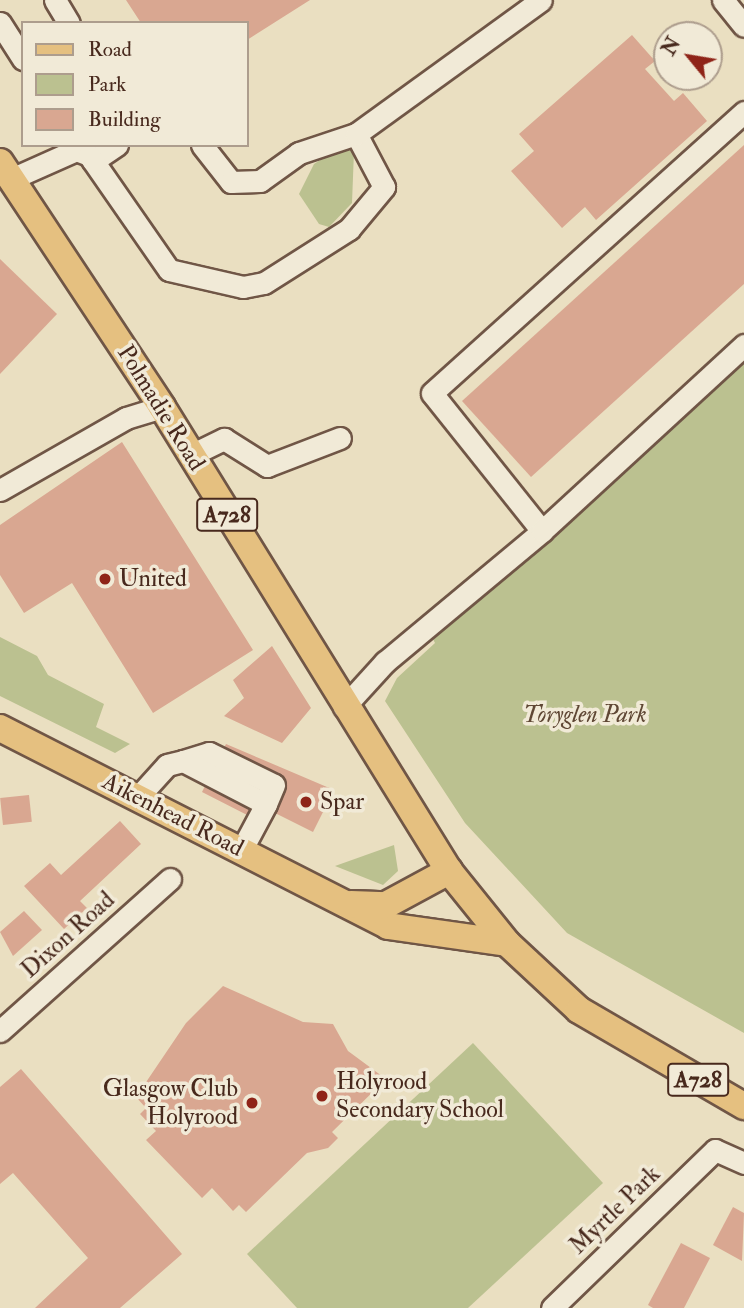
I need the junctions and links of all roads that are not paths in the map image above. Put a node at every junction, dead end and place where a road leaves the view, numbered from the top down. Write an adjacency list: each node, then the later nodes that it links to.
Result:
1 (55, 0): 4 (street)
2 (541, 0): 9 (street)
3 (723, 0): 6 (street)
4 (68, 21)
5 (0, 23): 7 (street)
6 (744, 26)
7 (21, 56)
8 (744, 112): 19 (street)
9 (356, 134): 11 (street); 12 (street)
10 (102, 147): 12 (street)
11 (204, 147)
12 (80, 150): 13 (street)
13 (5, 171): 15 (main road, Polmadie Road / A728)
14 (744, 345): 19 (street)
15 (162, 407): 17 (main road, Polmadie Road / A728); 18 (street)
16 (340, 438): 17 (street)
17 (191, 455): 20 (main road, Polmadie Road / A728)
18 (0, 490)
19 (542, 531): 20 (street)
20 (344, 707): 24 (main road, Polmadie Road / A728)
21 (0, 728): 22 (main road, Aikenhead Road)
22 (138, 797): 23 (main road, Aikenhead Road); 23 (street)
23 (242, 849): 26 (main road, Aikenhead Road)
24 (449, 871): 26 (main road, Aikenhead Road); 27 (main road, A728)
25 (170, 879): 28 (street, Dixon Road)
26 (346, 904): 27 (main road, Aikenhead Road)
27 (507, 943): 29 (main road, A728)
28 (0, 1031)
29 (744, 1106)
30 (744, 1163): 31 (street, Myrtle Park)
31 (552, 1308)

